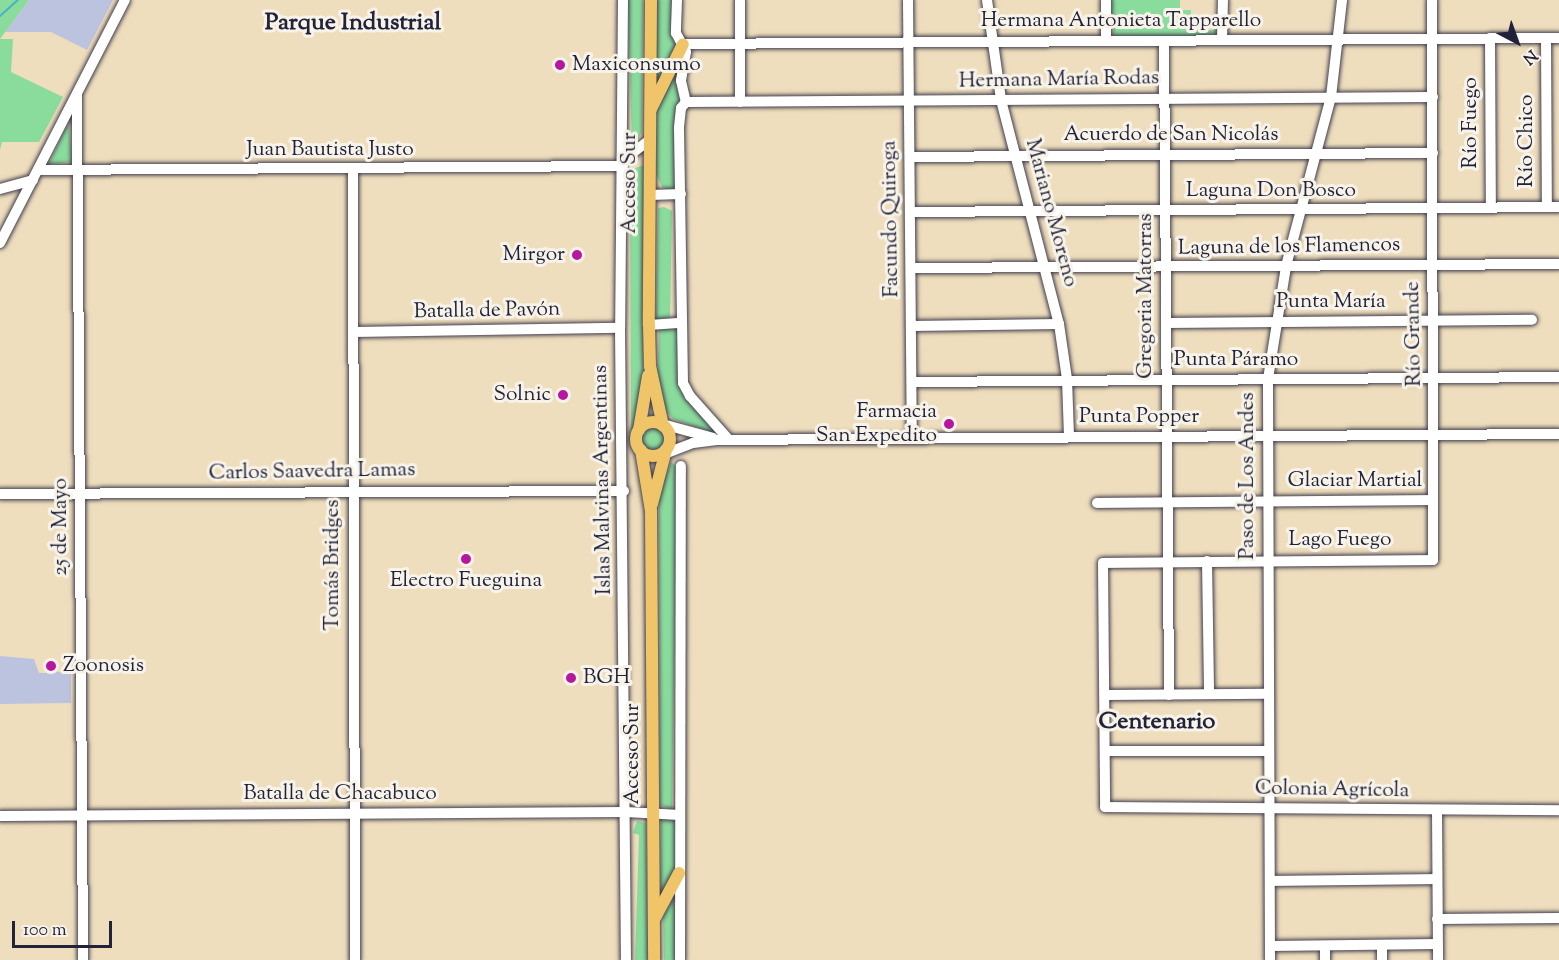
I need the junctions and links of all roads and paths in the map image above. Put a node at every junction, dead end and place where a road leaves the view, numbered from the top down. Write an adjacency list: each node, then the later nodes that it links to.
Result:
1 (125, 0): 24 (street)
2 (623, 0): 39 (street, Islas Malvinas Argentinas)
3 (651, 0): 32 (main road, Acceso Sur)
4 (677, 0): 23 (street)
5 (740, 0): 22 (street)
6 (908, 0): 20 (street, Facundo Quiroga)
7 (987, 0): 21 (street, Mariano Moreno)
8 (1106, 0): 16 (street)
9 (1223, 0): 17 (street)
10 (1342, 0): 19 (street, Paso de Los Andes)
11 (1432, 0): 15 (street, Río Grande)
12 (1490, 38): 13 (street, Hermana Antonieta Tapparello); 15 (street, Hermana Antonieta Tapparello); 49 (street, Río Fuego)
13 (1546, 38): 14 (street, Hermana Antonieta Tapparello); 46 (street, Río Chico)
14 (1559, 38)
15 (1432, 39): 19 (street, Hermana Antonieta Tapparello); 26 (street, Río Grande)
16 (1106, 40): 18 (street, Hermana Antonieta Tapparello); 21 (street, Hermana Antonieta Tapparello)
17 (1222, 40): 18 (street, Hermana Antonieta Tapparello); 19 (street, Hermana Antonieta Tapparello)
18 (1164, 41): 27 (street, Gregoria Matorras)
19 (1339, 41): 25 (street, Paso de Los Andes)
20 (907, 42): 21 (street, Hermana Antonieta Tapparello); 22 (street, Hermana Antonieta Tapparello); 29 (street, Facundo Quiroga)
21 (991, 42): 28 (street, Mariano Moreno)
22 (740, 43): 23 (street, Hermana Antonieta Tapparello); 31 (street)
23 (683, 44): 30 (street); 32 (main road)
24 (77, 95): 40 (street, 25 de Mayo); 42 (street)
25 (1331, 97): 26 (street, Hermana María Rodas); 27 (street, Hermana María Rodas); 34 (street, Paso de Los Andes)
26 (1433, 97): 35 (street, Río Grande)
27 (1165, 98): 28 (street, Hermana María Rodas); 37 (street, Gregoria Matorras)
28 (1001, 100): 29 (street, Hermana María Rodas); 36 (street, Mariano Moreno)
29 (909, 101): 31 (street, Hermana María Rodas); 38 (street, Facundo Quiroga)
30 (686, 102): 31 (street, Hermana María Rodas); 44 (street)
31 (740, 102)
32 (649, 113): 33 (main road, Acceso Sur)
33 (650, 140): 39 (street); 45 (main road, Acceso Sur)
34 (1318, 153): 35 (street, Acuerdo de San Nicolás); 37 (street, Acuerdo de San Nicolás); 50 (street, Paso de Los Andes)
35 (1433, 153): 48 (street, Río Grande)
36 (1016, 155): 37 (street, Acuerdo de San Nicolás); 38 (street, Acuerdo de San Nicolás); 51 (street, Mariano Moreno)
37 (1165, 155): 52 (street, Gregoria Matorras)
38 (910, 157): 53 (street, Facundo Quiroga)
39 (623, 163): 41 (street, Juan Bautista Justo); 69 (street, Islas Malvinas Argentinas)
40 (78, 170): 41 (street, Juan Bautista Justo); 42 (street, Juan Bautista Justo); 95 (street, 25 de Mayo)
41 (352, 170): 70 (street, Tomás Bridges)
42 (35, 175): 43 (street, Juan Bautista Justo); 54 (street)
43 (0, 189)
44 (681, 194): 45 (street); 64 (street)
45 (650, 195): 67 (main road, Acceso Sur)
46 (1547, 207): 47 (street, Laguna Don Bosco); 49 (street, Laguna Don Bosco)
47 (1559, 207)
48 (1434, 208): 49 (street, Laguna Don Bosco); 50 (street, Laguna Don Bosco); 56 (street, Río Grande)
49 (1491, 208)
50 (1302, 210): 52 (street, Laguna Don Bosco); 57 (street, Paso de Los Andes)
51 (1032, 211): 52 (street, Laguna Don Bosco); 53 (street, Laguna Don Bosco); 59 (street, Mariano Moreno)
52 (1165, 211): 60 (street, Gregoria Matorras)
53 (911, 212): 58 (street, Facundo Quiroga)
54 (0, 243)
55 (1559, 264): 56 (street, Laguna de los Flamencos)
56 (1433, 265): 57 (street, Laguna de los Flamencos); 62 (street, Río Grande)
57 (1286, 266): 60 (street, Laguna de los Flamencos); 63 (street, Paso de Los Andes)
58 (912, 268): 59 (street, Laguna de los Flamencos); 68 (street, Facundo Quiroga)
59 (1047, 268): 60 (street, Laguna de los Flamencos); 66 (street, Mariano Moreno)
60 (1165, 268): 65 (street, Gregoria Matorras)
61 (1532, 320): 62 (street, Punta María)
62 (1433, 321): 63 (street, Punta María); 73 (street, Río Grande)
63 (1276, 322): 65 (street, Punta María); 75 (street, Paso de Los Andes)
64 (681, 323): 67 (street); 86 (street)
65 (1166, 323): 76 (street, Gregoria Matorras)
66 (1059, 324): 68 (street); 74 (street, Mariano Moreno)
67 (649, 325): 71 (main road, Acceso Sur)
68 (911, 326): 77 (street, Facundo Quiroga)
69 (620, 328): 70 (street, Batalla de Pavón); 93 (street, Islas Malvinas Argentinas)
70 (354, 332): 92 (street, Tomás Bridges)
71 (650, 366): 78 (main road, Acceso Sur); 79 (main road, Acceso Sur)
72 (1559, 377): 73 (street, Punta Páramo)
73 (1434, 378): 75 (street, Punta Páramo); 81 (street, Río Grande)
74 (1067, 379): 76 (street, Punta Páramo); 77 (street, Punta Páramo); 83 (street, Mariano Moreno)
75 (1268, 379): 76 (street, Punta Páramo); 82 (street, Paso de Los Andes)
76 (1166, 380): 84 (street, Gregoria Matorras)
77 (913, 382): 85 (street, Facundo Quiroga)
78 (660, 423): 79 (main road); 86 (street, Punta Popper); 89 (main road, Acceso Sur)
79 (638, 433): 88 (main road, Acceso Sur)
80 (1559, 434): 81 (street, Punta Popper)
81 (1435, 435): 82 (street, Punta Popper); 96 (street, Río Grande)
82 (1266, 436): 84 (street, Punta Popper); 98 (street, Paso de Los Andes)
83 (1069, 437): 84 (street, Punta Popper); 85 (street, Punta Popper)
84 (1166, 437): 97 (street, Gregoria Matorras)
85 (912, 438): 86 (street, Punta Popper)
86 (724, 440): 87 (street, Punta Popper)
87 (693, 443): 89 (street, Punta Popper); 91 (street)
88 (641, 450): 89 (main road); 100 (main road, Acceso Sur)
89 (664, 453): 91 (main road, Acceso Sur)
90 (681, 466): 117 (street)
91 (656, 489): 100 (main road, Acceso Sur)
92 (352, 490): 93 (street, Carlos Saavedra Lamas); 95 (street, Carlos Saavedra Lamas); 115 (street, Tomás Bridges)
93 (624, 491): 114 (street, Islas Malvinas Argentinas)
94 (0, 494): 95 (street, Carlos Saavedra Lamas)
95 (81, 495): 119 (street, 25 de Mayo)
96 (1433, 500): 98 (street, Glaciar Martial); 102 (street, Río Grande)
97 (1167, 501): 98 (street, Glaciar Martial); 99 (street, Glaciar Martial); 104 (street, Gregoria Matorras)
98 (1266, 501): 101 (street, Paso de Los Andes)
99 (1097, 503)
100 (651, 511): 116 (main road, Acceso Sur)
101 (1267, 560): 102 (street, Lago Fuego); 103 (street, Lago Fuego); 106 (street, Paso de Los Andes)
102 (1433, 560)
103 (1207, 561): 104 (street, Lago Fuego); 105 (street)
104 (1168, 562): 107 (street, Lago Fuego); 108 (street, Gregoria Matorras)
105 (1209, 694): 106 (street); 108 (street)
106 (1267, 694): 109 (street, Paso de Los Andes)
107 (1105, 695): 108 (street); 110 (street)
108 (1168, 695)
109 (1267, 750): 110 (street); 111 (street, Paso de Los Andes)
110 (1106, 751): 111 (street, Colonia Agrícola)
111 (1267, 809): 113 (street, Colonia Agrícola); 122 (street, Paso de Los Andes)
112 (1559, 810): 113 (street, Colonia Agrícola)
113 (1437, 811): 121 (street)
114 (626, 812): 115 (street, Batalla de Chacabuco); 116 (street, Batalla de Chacabuco); 132 (street, Islas Malvinas Argentinas)
115 (354, 813): 119 (street, Batalla de Chacabuco); 131 (street, Tomás Bridges)
116 (654, 813): 117 (street, Batalla de Chacabuco); 125 (main road, Acceso Sur)
117 (680, 815): 120 (street)
118 (0, 816): 119 (street, Batalla de Chacabuco)
119 (82, 816): 130 (street, 25 de Mayo)
120 (679, 873): 125 (main road); 134 (street)
121 (1436, 879): 122 (street); 124 (street)
122 (1271, 881): 128 (street, Paso de Los Andes)
123 (1559, 918): 124 (street)
124 (1437, 919): 126 (street)
125 (653, 922): 133 (main road, Acceso Sur)
126 (1437, 944): 127 (street); 138 (street)
127 (1382, 945): 129 (street); 137 (street)
128 (1270, 946): 129 (street); 135 (street, Paso de Los Andes)
129 (1325, 946): 136 (street)
130 (83, 960)
131 (355, 960)
132 (626, 960)
133 (654, 960)
134 (680, 960)
135 (1270, 960)
136 (1325, 960)
137 (1382, 960)
138 (1438, 960)

